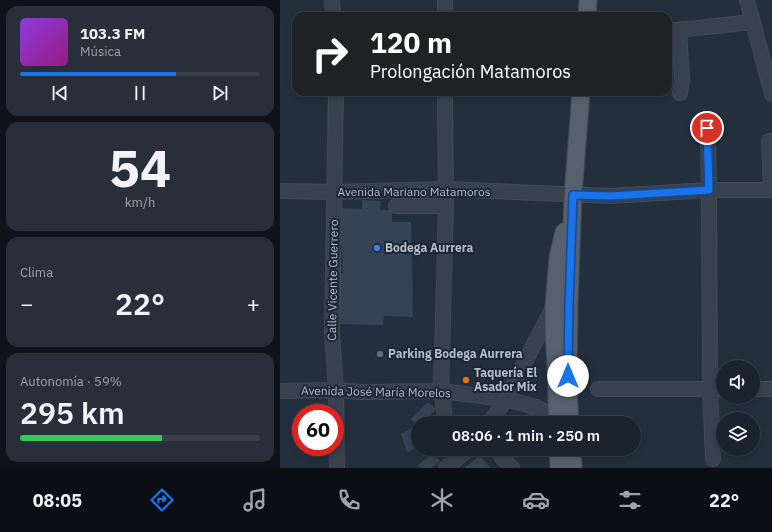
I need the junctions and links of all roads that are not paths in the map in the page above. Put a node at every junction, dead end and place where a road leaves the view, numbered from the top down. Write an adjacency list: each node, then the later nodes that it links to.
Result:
1 (332, 0): 5 (street)
2 (445, 0): 6 (street)
3 (588, 0): 7 (main road)
4 (747, 0): 8 (street)
5 (333, 12)
6 (445, 12)
7 (587, 12)
8 (753, 22): 9 (street); 11 (street)
9 (674, 30): 10 (street)
10 (680, 93)
11 (772, 94)
12 (336, 96): 21 (street, Calle Vicente Guerrero)
13 (445, 96): 17 (street)
14 (581, 96): 22 (main road)
15 (706, 119): 18 (street)
16 (769, 142): 19 (street)
17 (445, 189): 21 (street, Avenida Mariano Matamoros); 22 (street, Avenida Mariano Matamoros); 24 (street)
18 (709, 190): 19 (street, Avenida Mariano Matamoros); 22 (street, Avenida Mariano Matamoros); 26 (street)
19 (771, 190)
20 (280, 191): 21 (street, Avenida Mariano Matamoros)
21 (334, 192): 30 (street, Calle Vicente Guerrero)
22 (573, 195): 25 (main road); 41 (main road)
23 (396, 206): 24 (street)
24 (446, 206): 33 (street)
25 (554, 306): 34 (street); 40 (main road)
26 (716, 364)
27 (716, 389): 31 (street)
28 (760, 389): 29 (street)
29 (772, 389)
30 (336, 390): 32 (street, Avenida José María Morelos); 33 (street, Avenida José María Morelos); 46 (street, Calle Vicente Guerrero)
31 (598, 390)
32 (280, 391)
33 (441, 391): 34 (street, Avenida José María Morelos); 36 (street)
34 (503, 403): 37 (street); 38 (street); 39 (street, Avenida José María Morelos)
35 (716, 404): 45 (street)
36 (445, 416)
37 (494, 416)
38 (503, 416)
39 (551, 416)
40 (560, 416)
41 (562, 416)
42 (501, 456): 47 (street)
43 (558, 456): 48 (main road)
44 (572, 456): 49 (main road)
45 (713, 459)
46 (337, 468)
47 (512, 468)
48 (559, 468)
49 (573, 468)

